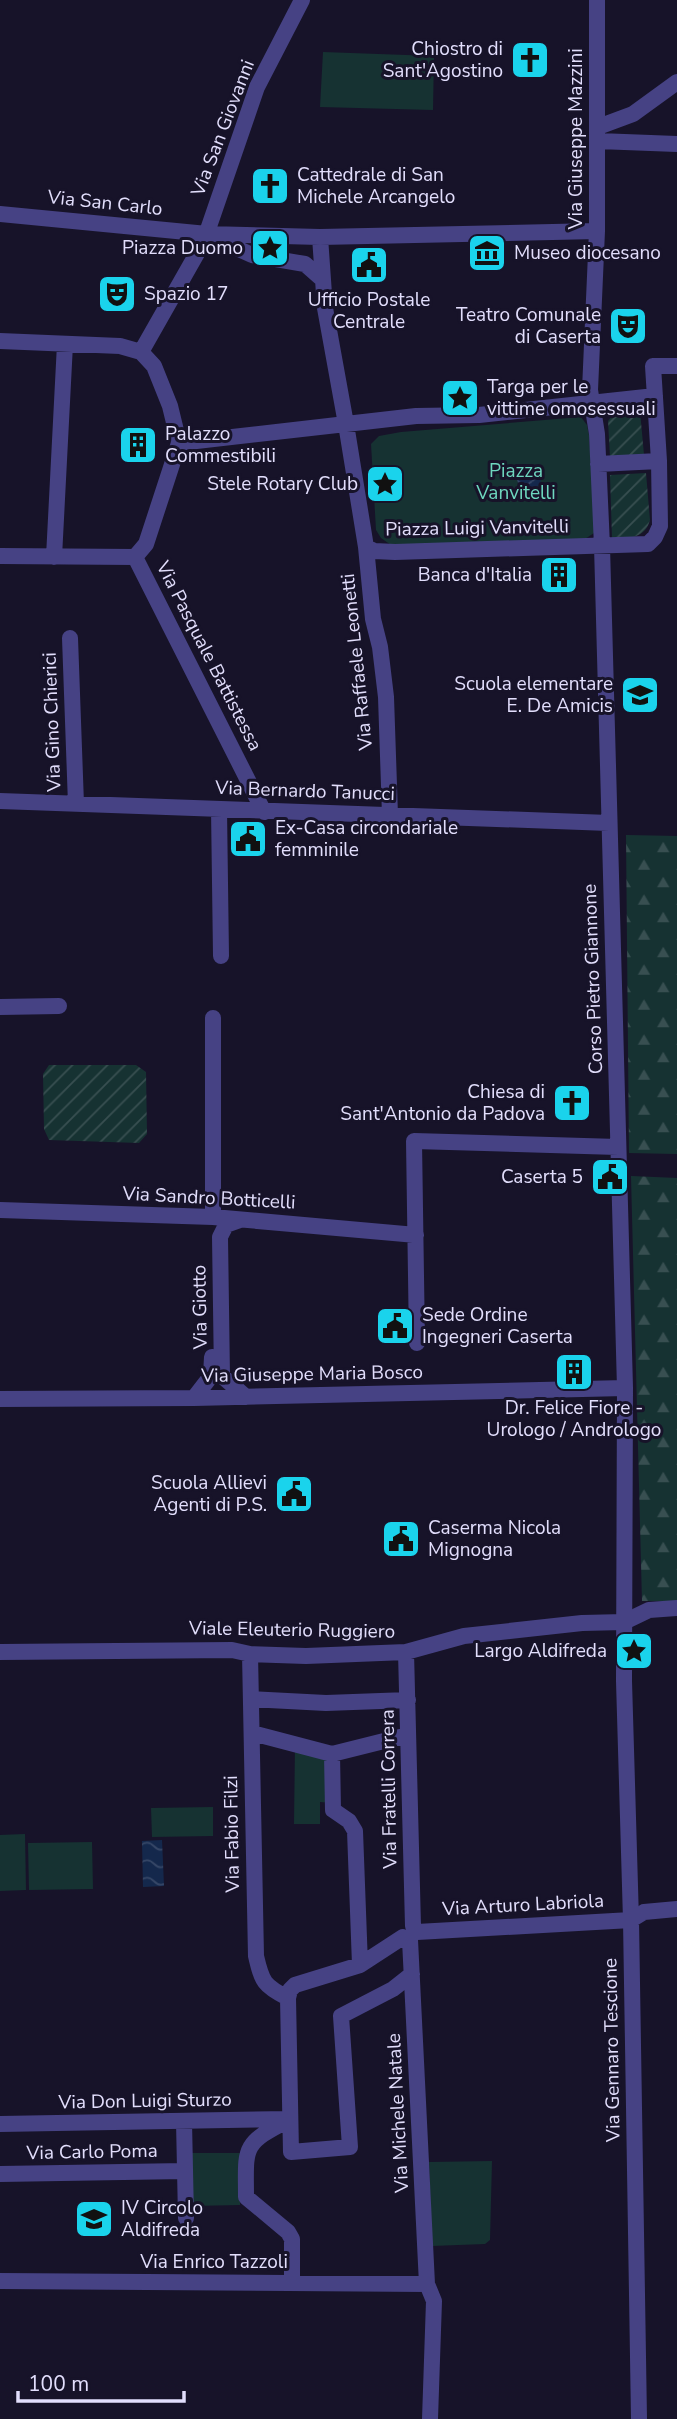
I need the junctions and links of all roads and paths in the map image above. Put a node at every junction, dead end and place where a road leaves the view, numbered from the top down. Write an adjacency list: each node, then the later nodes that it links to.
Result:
1 (302, 0): 8 (street, Via San Giovanni)
2 (597, 0): 4 (street, Via Giuseppe Mazzini)
3 (677, 82): 4 (street)
4 (598, 134): 5 (street); 7 (street, Via Giuseppe Mazzini)
5 (677, 144)
6 (0, 214): 8 (street, Via San Carlo)
7 (597, 231): 9 (street); 16 (street, Via Giuseppe Mazzini)
8 (207, 234): 9 (street); 10 (street); 13 (street, Via San Giovanni)
9 (320, 237): 10 (street)
10 (321, 273): 17 (street, Piazza Luigi Vanvitelli)
11 (0, 341): 12 (street)
12 (65, 344): 13 (street); 25 (street)
13 (141, 352): 18 (street)
14 (677, 366): 15 (street)
15 (655, 396): 16 (street); 19 (street, Piazza Luigi Vanvitelli)
16 (589, 405): 17 (street); 20 (street)
17 (346, 424): 18 (street); 22 (street, Piazza Luigi Vanvitelli)
18 (179, 443): 24 (street)
19 (659, 461): 20 (street); 21 (street, Piazza Luigi Vanvitelli)
20 (598, 464): 21 (street)
21 (601, 546): 22 (street, Piazza Luigi Vanvitelli); 32 (street, Corso Pietro Giannone)
22 (366, 547): 31 (street, Via Raffaele Leonetti)
23 (0, 556): 25 (street)
24 (135, 556): 25 (street); 30 (street, Via Pasquale Battistessa)
25 (54, 557)
26 (70, 638): 28 (street, Via Gino Chierici)
27 (0, 801): 28 (street, Via Bernardo Tanucci)
28 (76, 804): 29 (street, Via Bernardo Tanucci)
29 (219, 809): 30 (street, Via Bernardo Tanucci); 33 (street)
30 (264, 812): 31 (street, Via Bernardo Tanucci)
31 (390, 815): 32 (street, Via Bernardo Tanucci)
32 (609, 823): 37 (street, Corso Pietro Giannone)
33 (221, 956)
34 (59, 1006): 35 (street)
35 (0, 1007)
36 (213, 1018): 39 (street, Via Giotto)
37 (618, 1147): 41 (street); 43 (street, Corso Pietro Giannone)
38 (0, 1210): 39 (street, Via Sandro Botticelli)
39 (208, 1217): 40 (street, Via Sandro Botticelli); 45 (street, Via Giotto)
40 (243, 1219): 41 (street, Via Sandro Botticelli); 44 (street, Via Giotto)
41 (416, 1235): 42 (street)
42 (417, 1343)
43 (625, 1388): 44 (street, Via Giuseppe Maria Bosco); 48 (street, Corso Pietro Giannone)
44 (246, 1397): 45 (street, Via Giuseppe Maria Bosco)
45 (194, 1398): 46 (street, Via Giuseppe Maria Bosco)
46 (0, 1399)
47 (677, 1608): 48 (street, Viale Eleuterio Ruggiero)
48 (624, 1622): 50 (street, Viale Eleuterio Ruggiero); 58 (street, Via Gennaro Tescione)
49 (0, 1652): 51 (street, Viale Eleuterio Ruggiero)
50 (406, 1652): 51 (street, Viale Eleuterio Ruggiero); 53 (street, Via Fratelli Correra)
51 (250, 1654): 52 (street, Via Fabio Filzi)
52 (251, 1699): 53 (street); 54 (street, Via Fabio Filzi)
53 (408, 1700): 55 (street, Via Fratelli Correra)
54 (251, 1733): 56 (street); 62 (street, Via Fabio Filzi)
55 (408, 1735): 56 (street); 59 (street, Via Fratelli Correra)
56 (332, 1754): 60 (street)
57 (677, 1909): 58 (street, Via Arturo Labriola)
58 (631, 1920): 59 (street, Via Arturo Labriola); 73 (street, Via Gennaro Tescione)
59 (411, 1934): 60 (street); 61 (street, Via Michele Natale)
60 (360, 1965): 62 (street)
61 (412, 1974): 63 (street); 71 (street, Via Michele Natale)
62 (288, 1998): 63 (street)
63 (290, 2119): 64 (street, Via Don Luigi Sturzo); 70 (street)
64 (184, 2121): 65 (street, Via Don Luigi Sturzo); 66 (street)
65 (0, 2124)
66 (185, 2171): 67 (street, Via Carlo Poma); 68 (street)
67 (0, 2174)
68 (186, 2218)
69 (0, 2281): 70 (street, Via Enrico Tazzoli)
70 (292, 2283): 71 (street, Via Enrico Tazzoli)
71 (427, 2284): 72 (street, Via Michele Natale)
72 (430, 2419)
73 (639, 2419)

